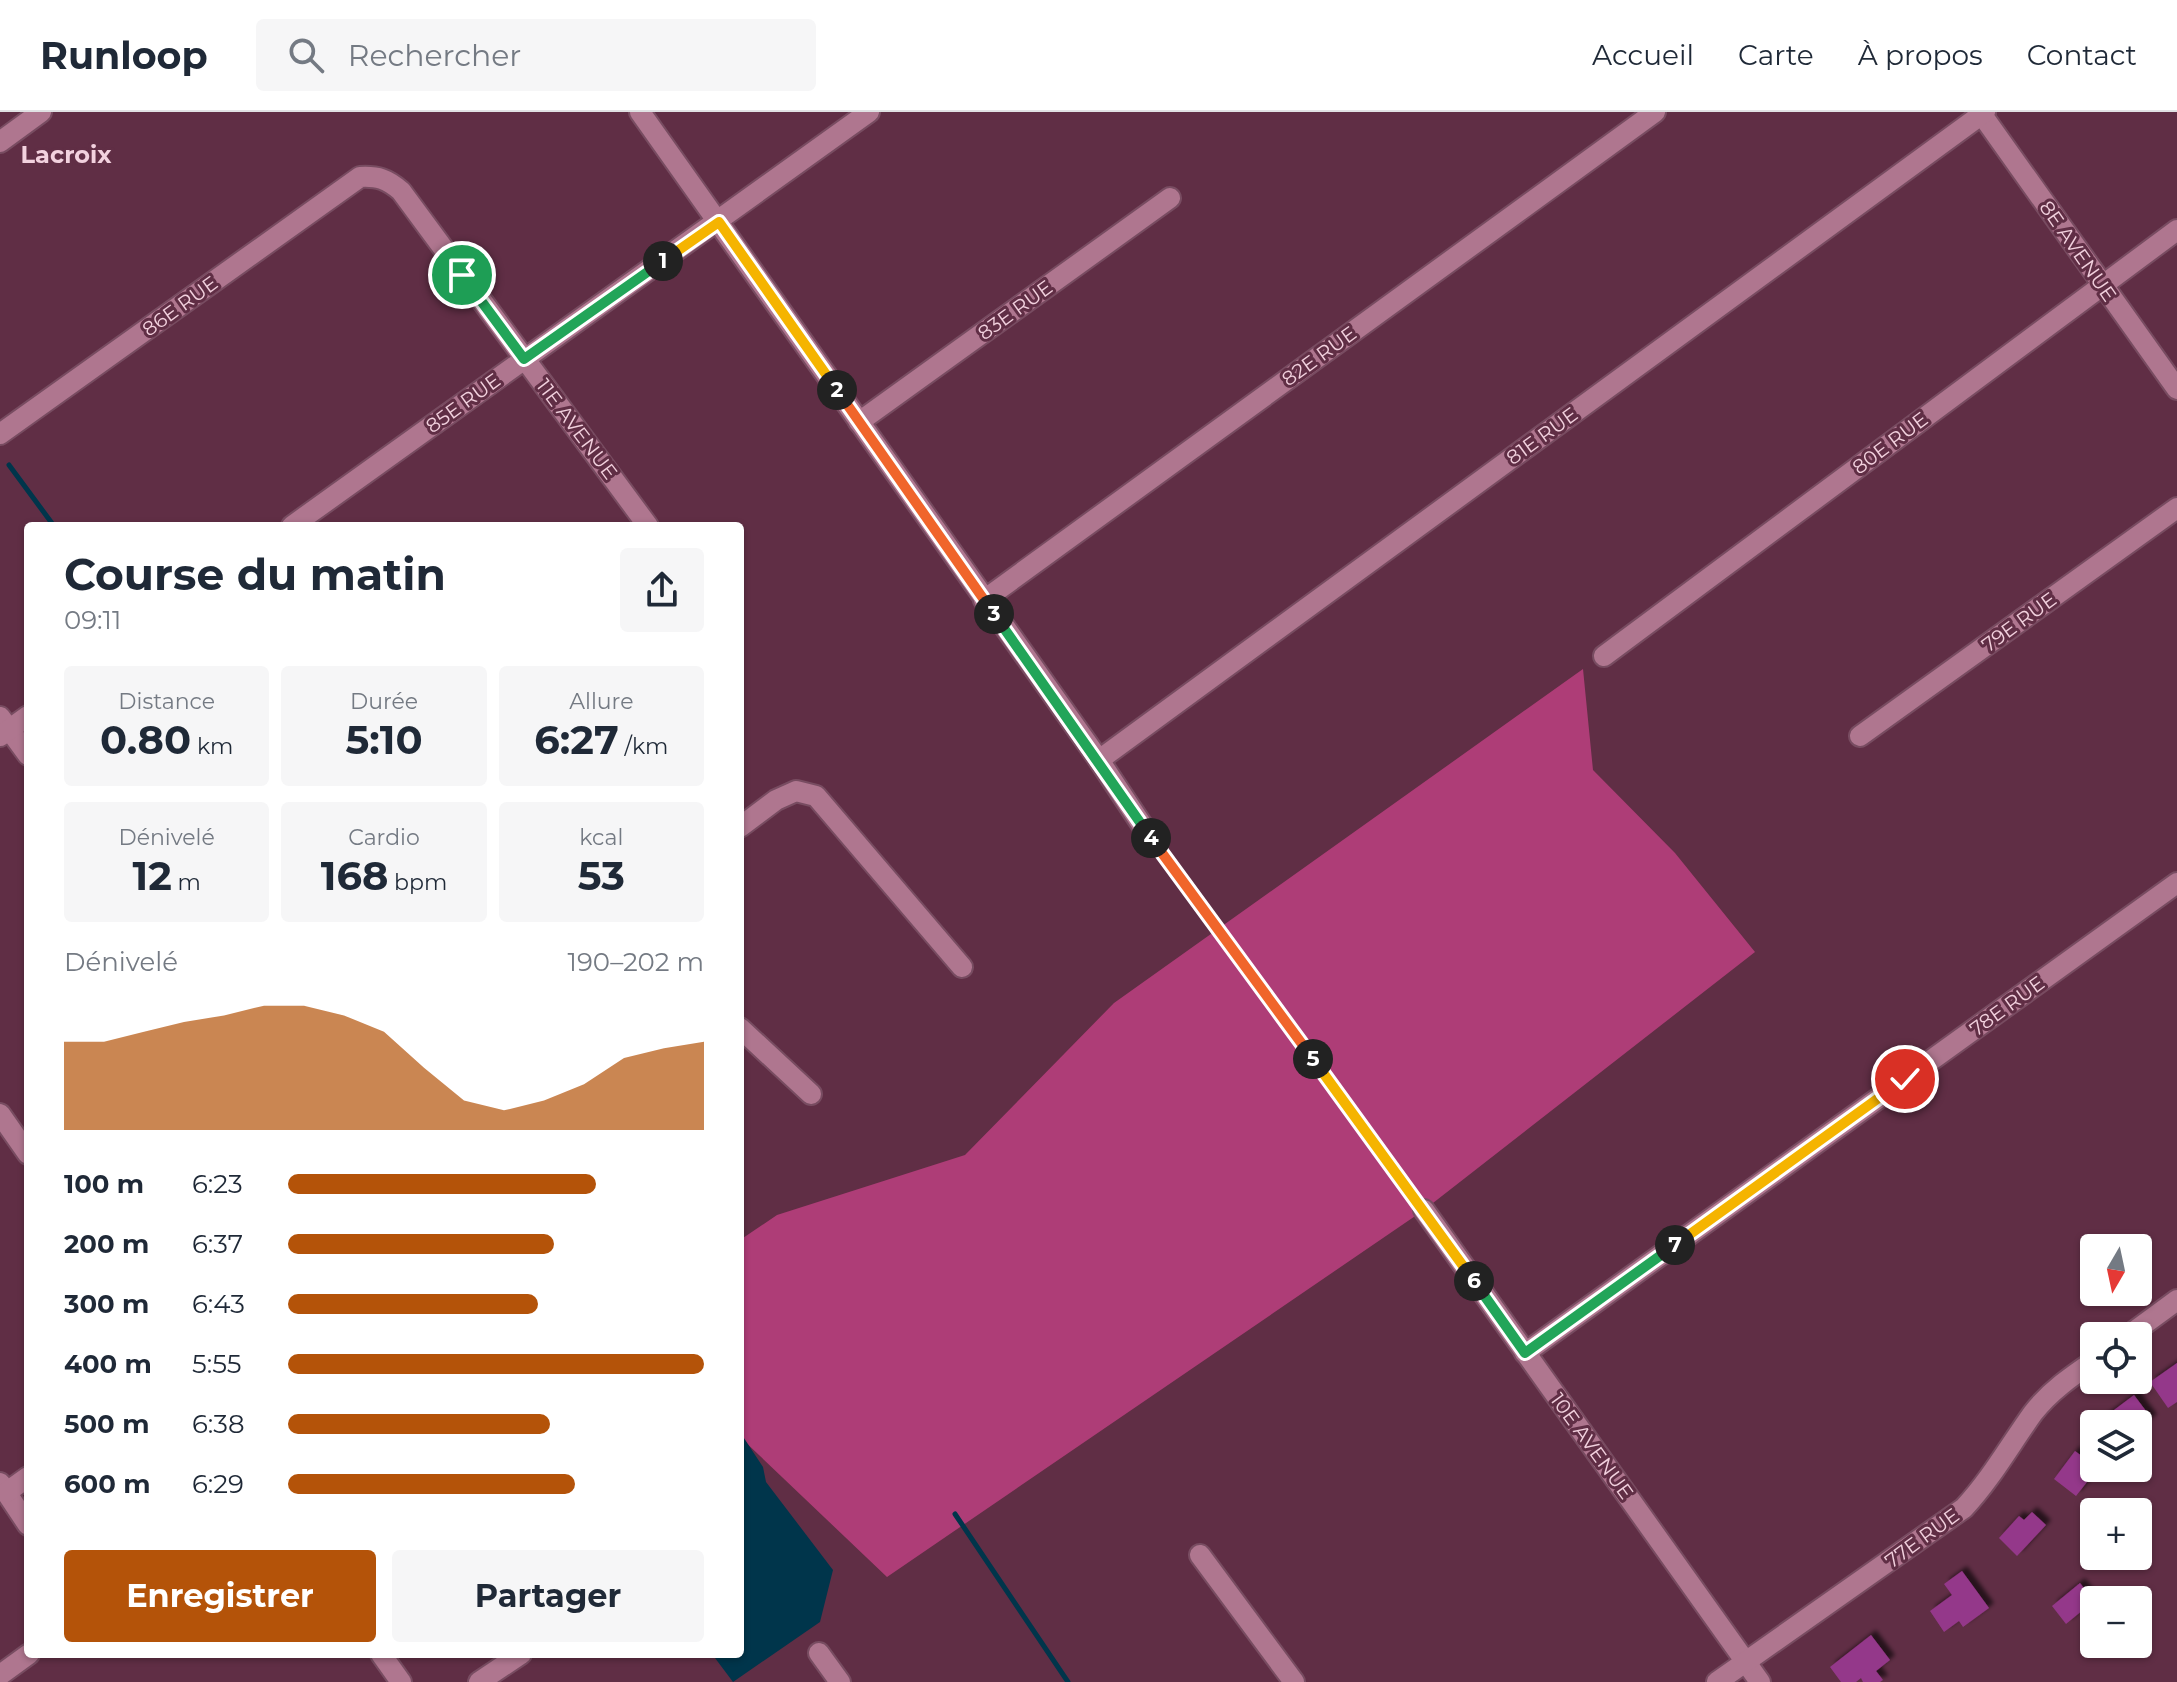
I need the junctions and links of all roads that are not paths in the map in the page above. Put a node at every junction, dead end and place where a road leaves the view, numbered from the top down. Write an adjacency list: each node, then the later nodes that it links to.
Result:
1 (41, 112): 6 (street)
2 (640, 112): 9 (street)
3 (869, 112): 9 (street, 85E RUE)
4 (1655, 112): 19 (street, 82E RUE)
5 (1983, 113): 11 (street, 8E AVENUE); 25 (street, 81E RUE)
6 (0, 142)
7 (360, 177): 12 (street, 11E AVENUE); 15 (street, 86E RUE)
8 (1170, 198): 14 (street, 83E RUE)
9 (719, 222): 12 (street, 85E RUE); 14 (street)
10 (2177, 230): 11 (street, 80E RUE)
11 (2101, 285): 13 (street, 8E AVENUE); 20 (street, 80E RUE)
12 (524, 359): 17 (street, 11E AVENUE); 18 (street, 85E RUE)
13 (2177, 389)
14 (859, 422): 19 (street)
15 (0, 434)
16 (2177, 508): 23 (street, 79E RUE)
17 (643, 518)
18 (298, 522)
19 (984, 600): 25 (street)
20 (1604, 656)
21 (24, 718): 22 (street)
22 (3, 728): 24 (street)
23 (1860, 736)
24 (24, 751)
25 (1099, 760): 27 (street)
26 (744, 824): 29 (street)
27 (1150, 837)
28 (2177, 883): 37 (street, 78E RUE)
29 (962, 967)
30 (744, 1032): 31 (street)
31 (811, 1094)
32 (0, 1114): 33 (street)
33 (24, 1148)
34 (1424, 1210): 37 (street, 10E AVENUE)
35 (2177, 1300): 36 (street)
36 (2147, 1322)
37 (1525, 1353): 47 (street, 10E AVENUE)
38 (2080, 1371): 47 (street, 77E RUE)
39 (24, 1479): 40 (street)
40 (4, 1487): 41 (street)
41 (24, 1519)
42 (1200, 1555): 52 (street)
43 (819, 1653): 51 (street)
44 (24, 1658): 48 (street)
45 (384, 1658): 49 (street)
46 (515, 1658): 50 (street)
47 (1746, 1661): 53 (street, 77E RUE); 54 (street, 10E AVENUE)
48 (0, 1675)
49 (401, 1682)
50 (479, 1682)
51 (840, 1682)
52 (1294, 1682)
53 (1717, 1682)
54 (1760, 1682)

